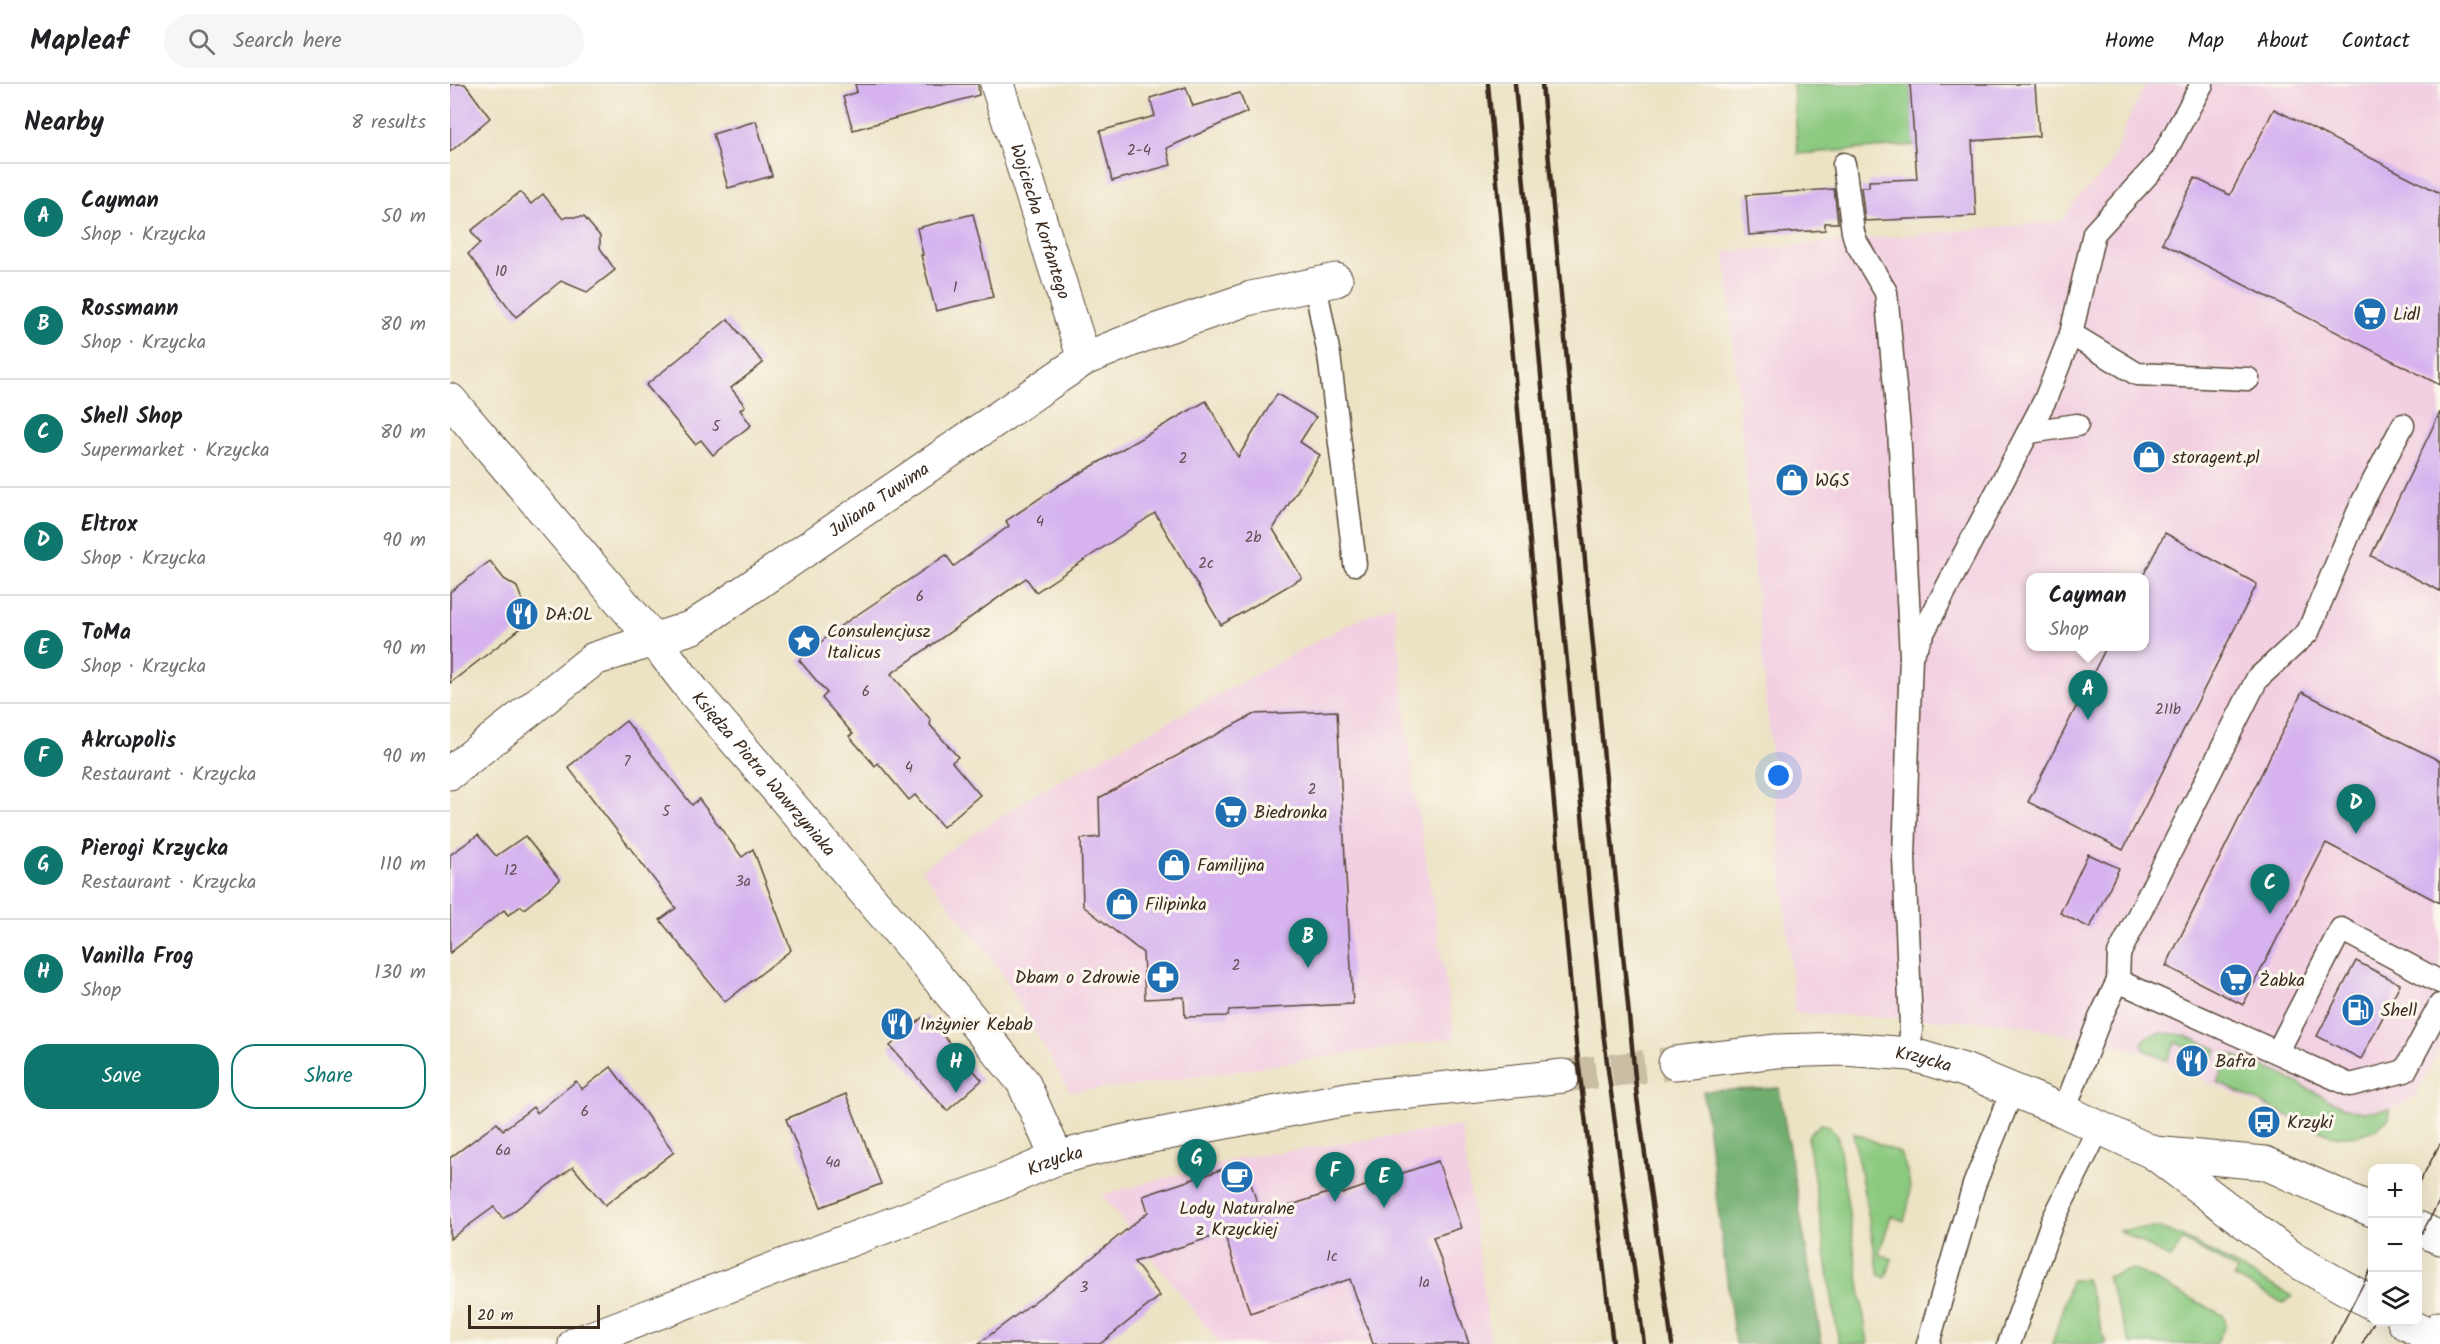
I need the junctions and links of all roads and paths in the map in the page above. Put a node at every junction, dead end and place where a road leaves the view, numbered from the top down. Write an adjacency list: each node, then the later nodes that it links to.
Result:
1 (997, 84): 6 (street, Wojciecha Korfantego)
2 (2202, 84): 5 (lane)
3 (1844, 164): 14 (lane)
4 (1325, 282): 6 (street, Juliana Tuwima); 12 (lane)
5 (2071, 334): 7 (lane); 11 (lane)
6 (1084, 359): 13 (street, Juliana Tuwima)
7 (2248, 379)
8 (450, 400): 13 (street, Księdza Piotra Wawrzyniaka)
9 (2077, 425): 11 (lane)
10 (2403, 425): 16 (lane)
11 (2029, 432): 14 (lane)
12 (1355, 564)
13 (653, 639): 15 (street, Juliana Tuwima); 27 (street, Księdza Piotra Wawrzyniaka)
14 (1911, 656): 20 (lane)
15 (450, 773)
16 (2118, 981): 19 (lane); 24 (lane)
17 (2440, 982): 19 (lane)
18 (2440, 1005): 19 (lane)
19 (2278, 1051)
20 (1910, 1054): 21 (street, Krzycka); 23 (street, Krzycka)
21 (1675, 1063)
22 (1563, 1076): 27 (street, Krzycka)
23 (2013, 1089): 24 (street, Krzycka); 35 (lane)
24 (2064, 1111): 25 (street, Krzycka)
25 (2099, 1128): 26 (street, Krzycka); 36 (lane)
26 (2154, 1153): 28 (street, Krzycka); 31 (street, Krzycka)
27 (1057, 1158): 34 (street, Krzycka)
28 (2368, 1208)
29 (2422, 1230): 30 (street)
30 (2440, 1238)
31 (2368, 1300)
32 (2412, 1326): 33 (street)
33 (2437, 1338)
34 (575, 1344)
35 (1928, 1344)
36 (2009, 1344)

